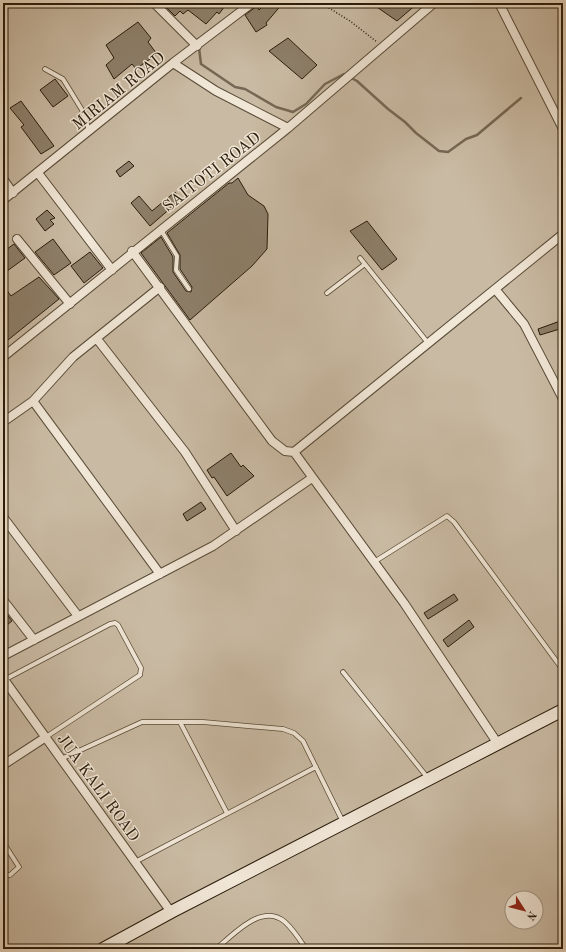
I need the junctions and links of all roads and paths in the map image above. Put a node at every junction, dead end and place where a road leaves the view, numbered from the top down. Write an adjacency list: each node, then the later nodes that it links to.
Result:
1 (154, 3): 6 (street)
2 (252, 3): 6 (street, MIRIAM ROAD)
3 (320, 3): 7 (path)
4 (434, 3): 7 (street, SAITOTI ROAD)
5 (499, 3): 11 (street)
6 (197, 46): 8 (street, MIRIAM ROAD)
7 (383, 46): 10 (street, SAITOTI ROAD)
8 (173, 63): 10 (street); 12 (street, MIRIAM ROAD)
9 (44, 69): 12 (lane)
10 (288, 128): 17 (street, SAITOTI ROAD)
11 (563, 129)
12 (90, 131): 13 (street, MIRIAM ROAD)
13 (38, 173): 15 (street, MIRIAM ROAD); 23 (street)
14 (3, 179): 15 (street)
15 (13, 192): 16 (street, MIRIAM ROAD)
16 (3, 200)
17 (160, 229): 20 (street, SAITOTI ROAD); 25 (lane)
18 (563, 234): 26 (street)
19 (17, 239): 28 (street)
20 (132, 251): 23 (street, SAITOTI ROAD); 24 (street)
21 (360, 258): 22 (lane)
22 (365, 264): 27 (lane); 30 (lane)
23 (112, 270): 28 (street, SAITOTI ROAD)
24 (160, 287): 29 (street); 35 (street)
25 (189, 289)
26 (495, 289): 30 (street); 32 (street)
27 (327, 293)
28 (70, 304): 31 (street, SAITOTI ROAD)
29 (97, 339): 33 (street); 38 (street)
30 (428, 343): 35 (street)
31 (3, 357)
32 (563, 398)
33 (33, 401): 34 (street); 40 (street)
34 (3, 422)
35 (294, 452): 36 (street)
36 (312, 478): 38 (street); 39 (street)
37 (3, 517): 42 (street)
38 (236, 530): 40 (street)
39 (374, 562): 45 (lane); 51 (street)
40 (160, 574): 42 (street)
41 (3, 600): 43 (street)
42 (78, 616): 43 (street)
43 (34, 640): 44 (street)
44 (3, 656)
45 (563, 670)
46 (343, 672): 55 (lane)
47 (4, 679): 50 (street, JUA KALI ROAD); 50 (lane)
48 (563, 710): 51 (street)
49 (180, 722): 52 (lane); 54 (lane); 56 (lane)
50 (46, 737): 52 (street, JUA KALI ROAD); 53 (street)
51 (498, 744): 55 (street)
52 (61, 759): 59 (street, JUA KALI ROAD)
53 (3, 765)
54 (316, 767): 56 (lane); 57 (lane)
55 (428, 779): 57 (street)
56 (227, 813): 59 (lane)
57 (344, 822): 61 (street)
58 (3, 842): 60 (lane)
59 (135, 862): 61 (street, JUA KALI ROAD)
60 (3, 871)
61 (171, 912): 62 (street)
62 (103, 949)
63 (216, 949): 64 (lane)
64 (306, 949)

